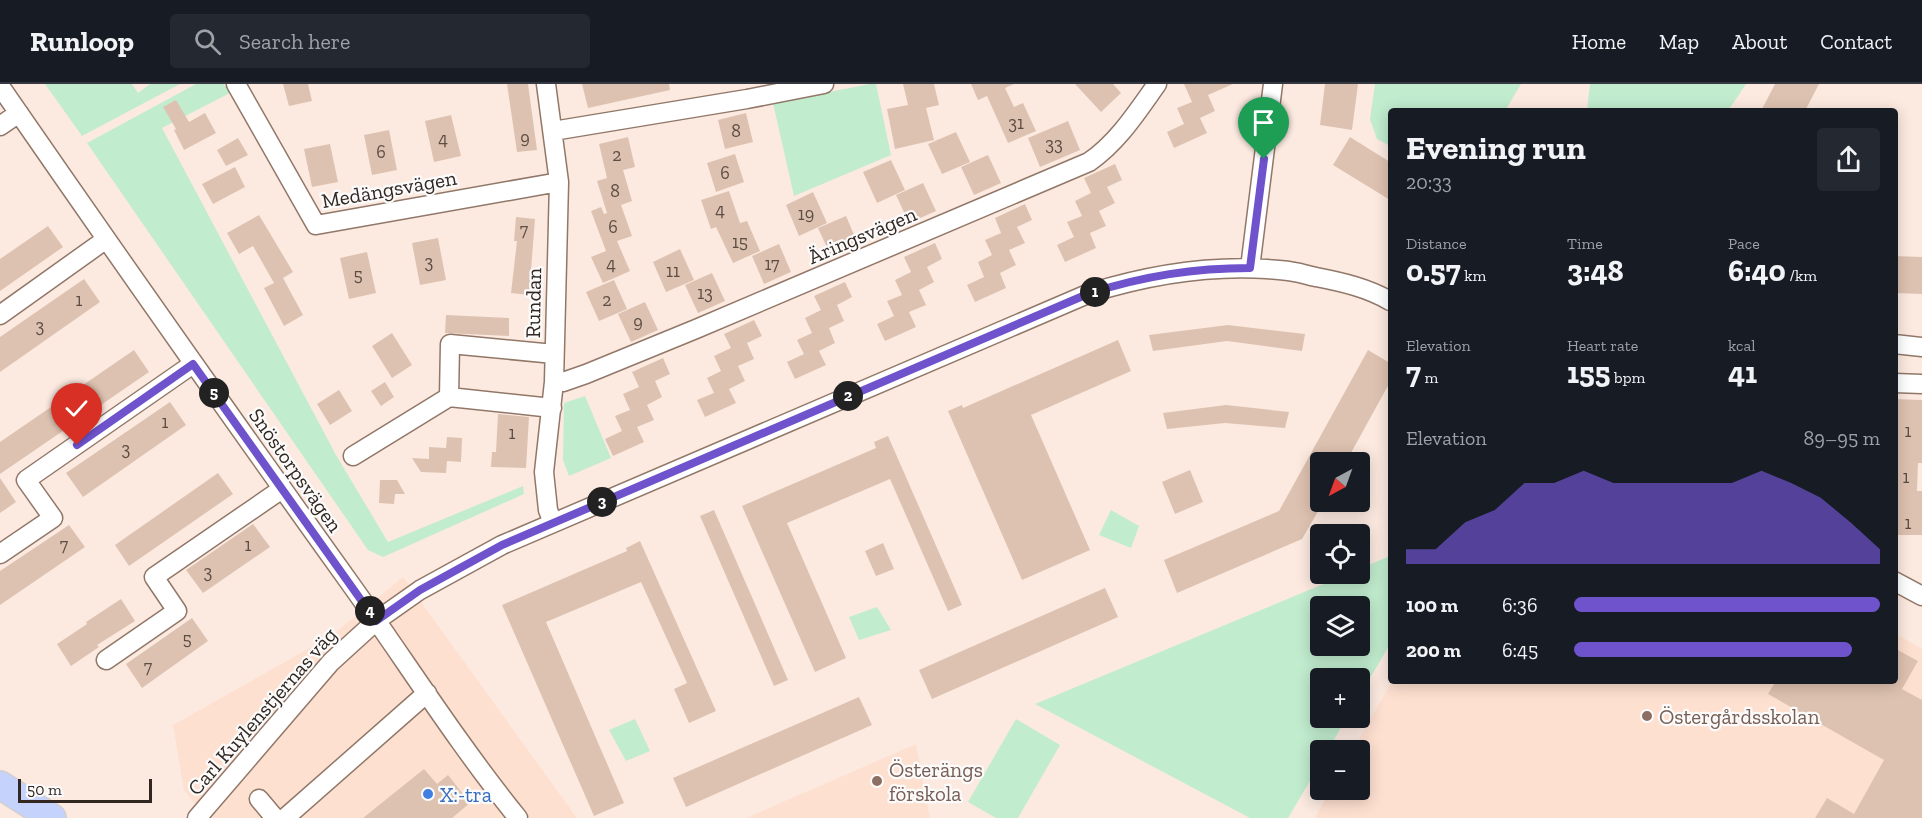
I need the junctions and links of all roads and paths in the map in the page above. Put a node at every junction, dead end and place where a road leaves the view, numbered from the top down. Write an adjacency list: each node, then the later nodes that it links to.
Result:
1 (236, 84): 10 (street, Medängsvägen)
2 (546, 84): 9 (street, Rundan)
3 (825, 84): 9 (street)
4 (1157, 84): 19 (street, Äringsvägen)
5 (1273, 84): 12 (street)
6 (0, 86): 7 (street, Snöstorpsvägen)
7 (19, 113): 8 (street); 11 (street, Snöstorpsvägen)
8 (0, 126)
9 (554, 131): 10 (street, Rundan)
10 (559, 182): 17 (street, Rundan)
11 (105, 240): 14 (street); 18 (street, Snöstorpsvägen)
12 (1250, 268): 13 (street, Carl Kuylenstjernas väg); 26 (street, Carl Kuylenstjernas väg)
13 (1388, 300)
14 (0, 315)
15 (1898, 344): 16 (street)
16 (1922, 347)
17 (554, 354): 19 (street, Rundan); 22 (street)
18 (193, 364): 25 (street, Snöstorpsvägen); 27 (street)
19 (554, 382): 23 (street, Rundan)
20 (1898, 383): 21 (street)
21 (1922, 384)
22 (448, 397): 23 (street); 24 (street)
23 (552, 408): 26 (street, Rundan)
24 (353, 456)
25 (282, 489): 30 (street, Snöstorpsvägen); 31 (street)
26 (553, 523): 30 (street, Carl Kuylenstjernas väg)
27 (0, 554)
28 (1898, 583): 29 (street)
29 (1922, 596)
30 (376, 621): 32 (street, Snöstorpsvägen); 36 (street, Carl Kuylenstjernas väg)
31 (106, 660)
32 (427, 693): 38 (street); 39 (street, Snöstorpsvägen)
33 (0, 785): 35 (highway)
34 (259, 799): 37 (street)
35 (52, 818)
36 (197, 818)
37 (275, 818)
38 (285, 818)
39 (518, 818)

